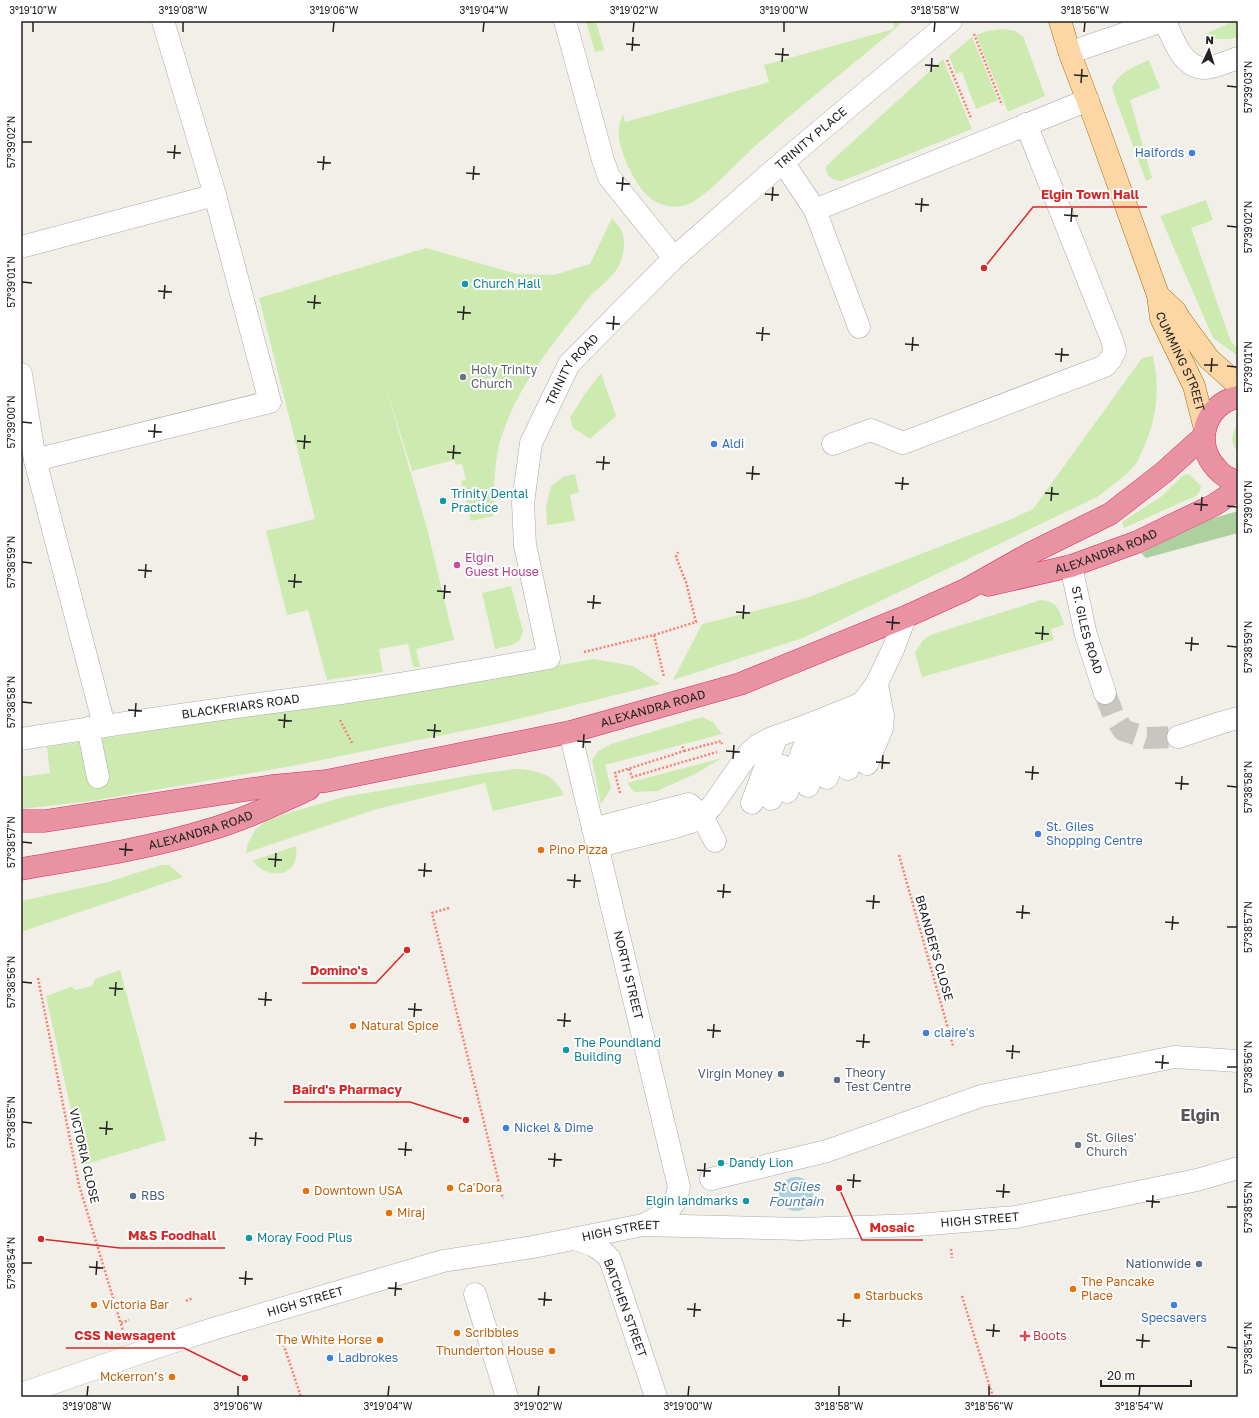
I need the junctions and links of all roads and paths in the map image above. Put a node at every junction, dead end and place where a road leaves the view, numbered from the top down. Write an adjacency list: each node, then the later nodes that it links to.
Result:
1 (164, 21): 13 (street)
2 (565, 21): 16 (street)
3 (1060, 21): 7 (main road, CUMMING STREET)
4 (1164, 21): 7 (street); 8 (street)
5 (944, 27): 11 (path); 12 (street, TRINITY PLACE)
6 (973, 30): 10 (path)
7 (1070, 54): 9 (main road, CUMMING STREET)
8 (1238, 58)
9 (1088, 100): 10 (street); 17 (main road, CUMMING STREET)
10 (1019, 127): 11 (street); 23 (street)
11 (982, 142): 14 (street)
12 (783, 162): 14 (street); 16 (street, TRINITY PLACE)
13 (215, 195): 15 (street); 24 (street)
14 (815, 210): 18 (street)
15 (21, 247)
16 (674, 258): 33 (street, TRINITY ROAD)
17 (1158, 295): 20 (main road, CUMMING STREET); 22 (main road, CUMMING STREET)
18 (859, 327)
19 (21, 374): 24 (street)
20 (1238, 385)
21 (1238, 397): 22 (highway)
22 (1204, 433): 25 (highway); 29 (highway, ALEXANDRA ROAD)
23 (833, 444)
24 (35, 460): 40 (street)
25 (1238, 481)
26 (1238, 489): 28 (highway, ALEXANDRA ROAD)
27 (678, 552): 31 (path)
28 (1071, 566): 29 (highway, ALEXANDRA ROAD); 36 (street, ST. GILES ROAD)
29 (966, 590): 30 (highway, ALEXANDRA ROAD)
30 (905, 617): 35 (street); 42 (highway, ALEXANDRA ROAD)
31 (654, 635): 32 (path); 34 (path)
32 (584, 652)
33 (460, 674): 40 (street, BLACKFRIARS ROAD)
34 (665, 681)
35 (877, 684): 37 (street); 50 (street)
36 (1105, 693)
37 (844, 711): 41 (street); 54 (street)
38 (339, 718): 46 (path)
39 (1238, 718): 43 (street)
40 (96, 727): 44 (street, BLACKFRIARS ROAD); 52 (street)
41 (795, 730): 41 (street); 56 (street)
42 (570, 732): 53 (highway, ALEXANDRA ROAD); 59 (street, NORTH STREET)
43 (1178, 737)
44 (21, 739)
45 (721, 741): 49 (path)
46 (352, 743)
47 (682, 744): 49 (path)
48 (723, 750): 51 (path)
49 (684, 751): 51 (path)
50 (857, 766)
51 (629, 768): 55 (path)
52 (98, 777)
53 (326, 781): 57 (highway, ALEXANDRA ROAD); 61 (highway, ALEXANDRA ROAD)
54 (818, 782)
55 (620, 794)
56 (702, 816): 58 (street); 58 (street); 59 (street)
57 (21, 821)
58 (675, 827): 59 (street)
59 (596, 837): 69 (street, NORTH STREET)
60 (899, 856): 64 (path, BRANDER'S CLOSE)
61 (21, 869)
62 (449, 908): 68 (path)
63 (38, 978): 76 (path, VICTORIA CLOSE)
64 (952, 1046)
65 (1238, 1061): 67 (street)
66 (1238, 1168): 69 (street, HIGH STREET)
67 (712, 1179)
68 (503, 1198)
69 (643, 1226): 70 (street, HIGH STREET)
70 (573, 1239): 79 (street, HIGH STREET); 82 (street, BATCHEN STREET)
71 (475, 1294): 81 (street)
72 (962, 1296): 83 (path)
73 (193, 1298): 74 (path)
74 (186, 1301)
75 (129, 1320): 76 (path)
76 (121, 1323): 78 (path, VICTORIA CLOSE)
77 (280, 1335): 80 (path)
78 (125, 1336)
79 (21, 1394)
80 (301, 1397)
81 (507, 1397)
82 (656, 1397)
83 (993, 1397)

